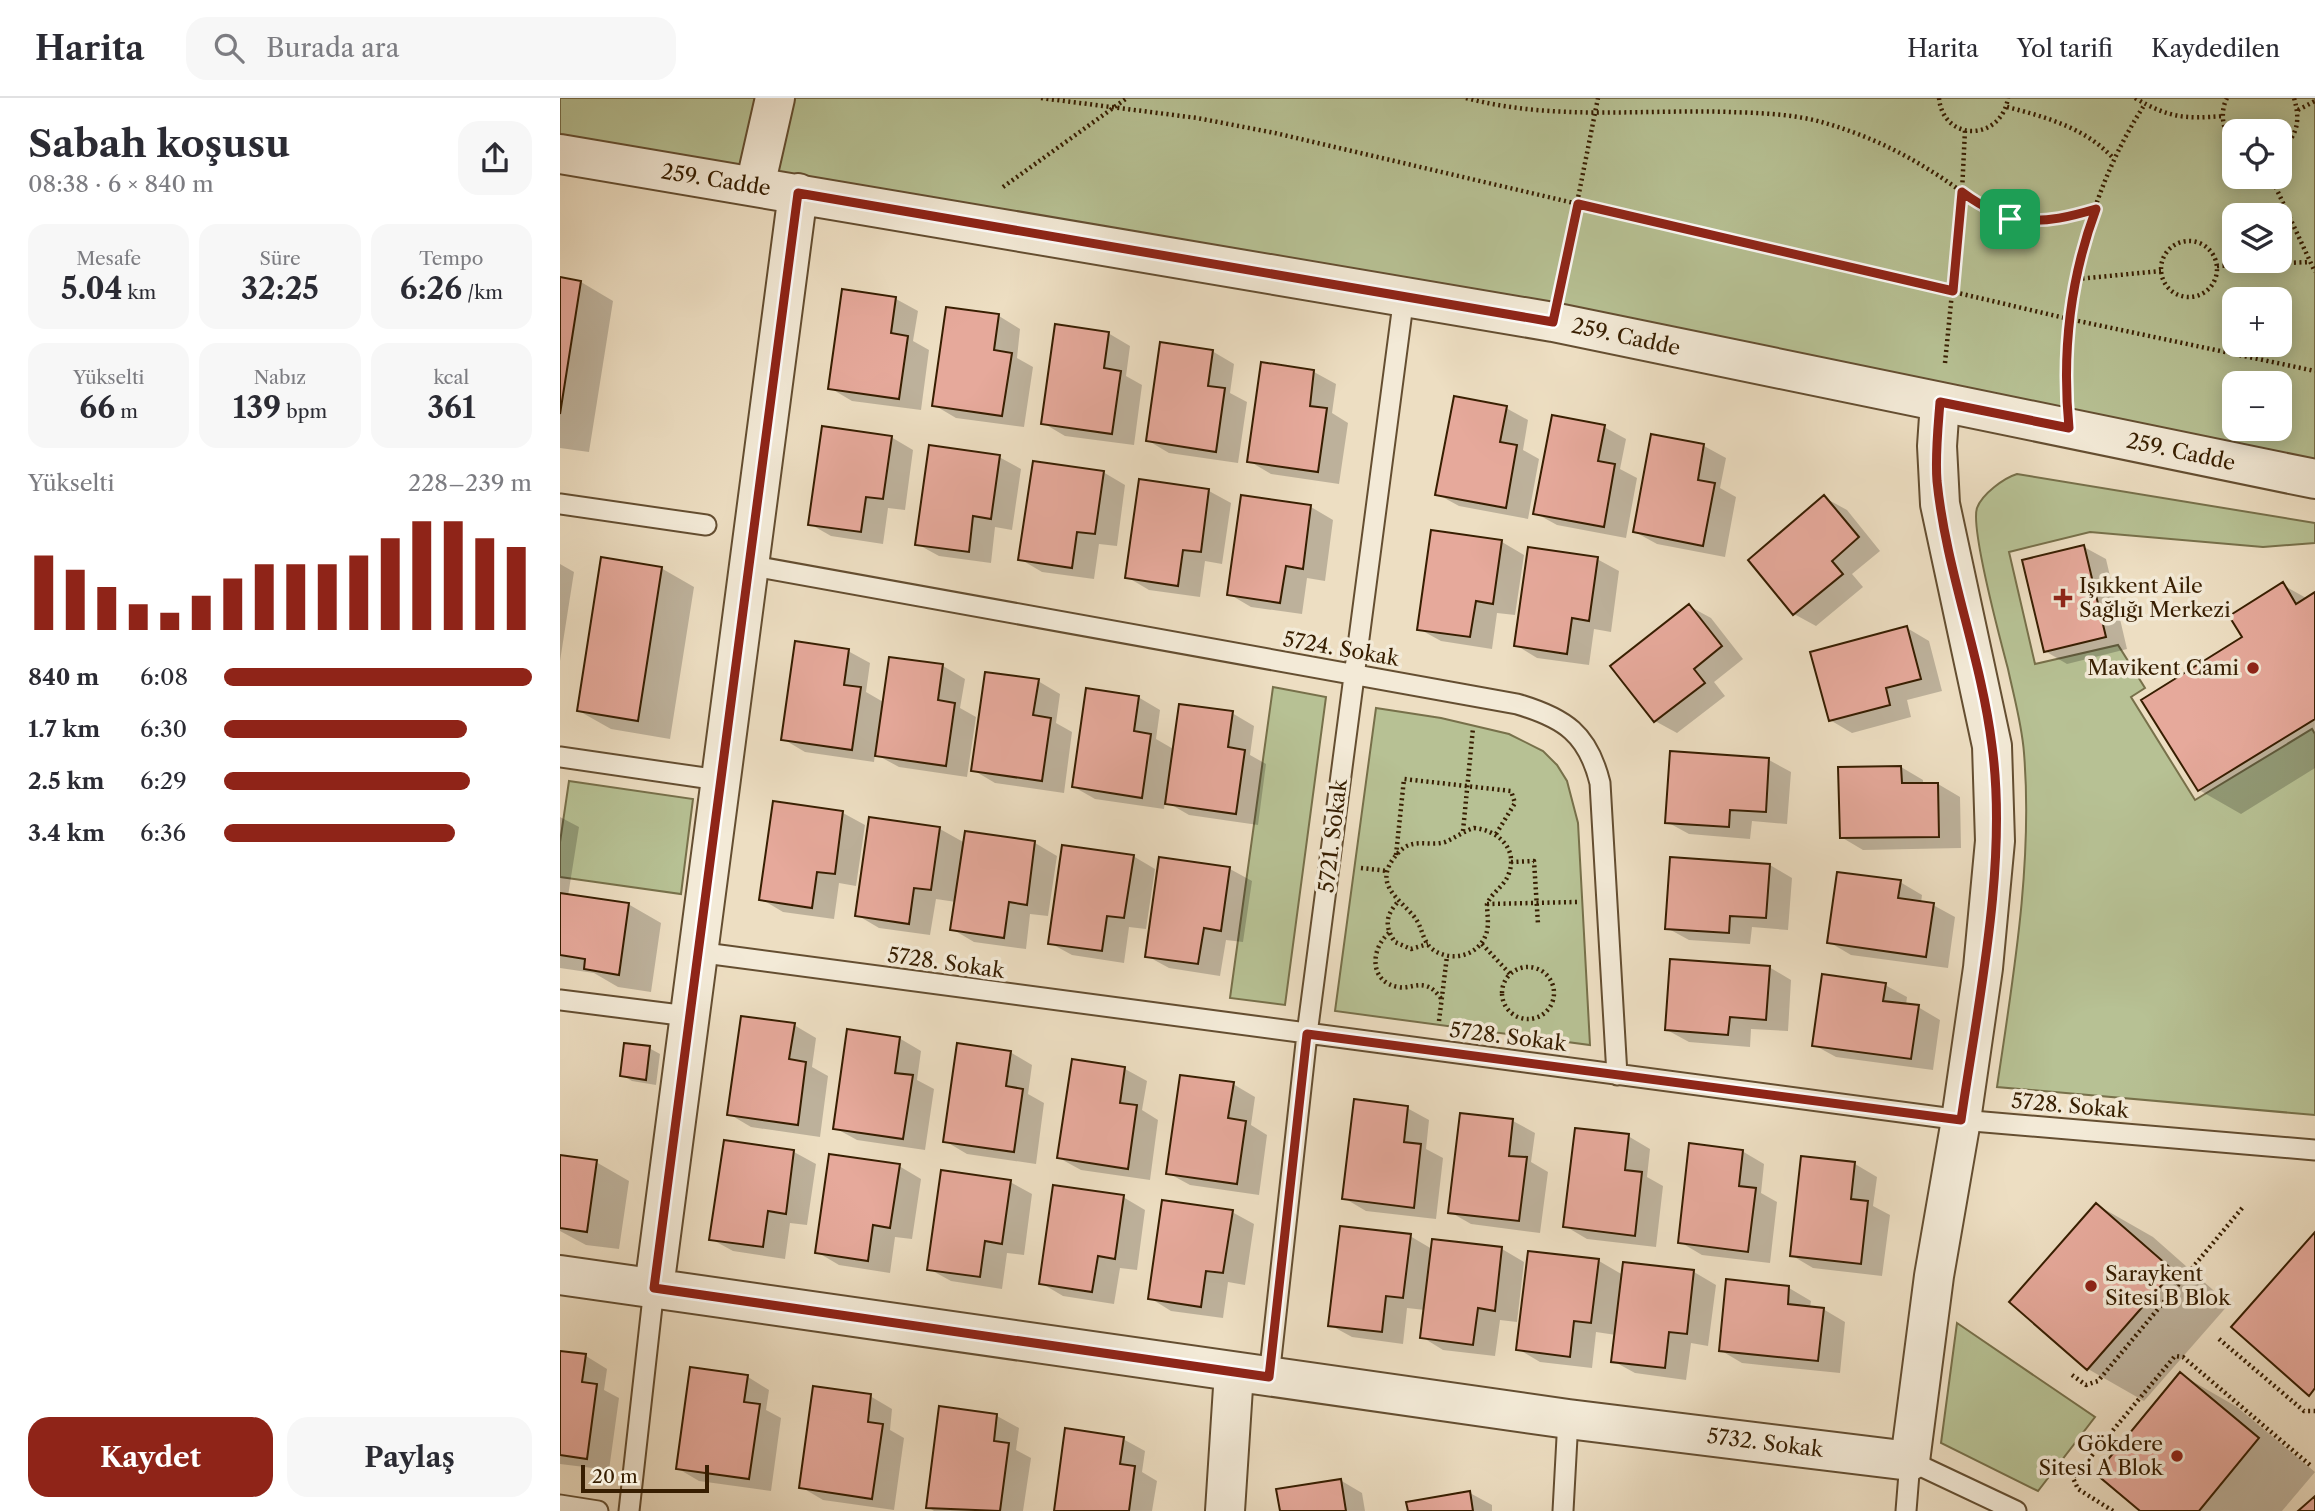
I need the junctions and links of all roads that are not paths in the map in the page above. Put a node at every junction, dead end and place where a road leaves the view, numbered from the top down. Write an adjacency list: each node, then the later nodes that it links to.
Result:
1 (775, 98): 3 (street)
2 (560, 154): 3 (street, 259. Cadde)
3 (755, 186): 4 (street, 259. Cadde)
4 (798, 193): 5 (street, 259. Cadde); 10 (street)
5 (1404, 296): 6 (street, 259. Cadde); 11 (lane, 5721. Sokak)
6 (1940, 402): 7 (street, 259. Cadde); 19 (street)
7 (2315, 479)
8 (560, 504): 9 (lane)
9 (706, 525)
10 (748, 565): 11 (lane, 5724. Sokak); 13 (street)
11 (1354, 674): 17 (lane, 5721. Sokak); 18 (lane, 5724. Sokak)
12 (560, 757): 13 (lane)
13 (719, 780): 14 (street)
14 (697, 952): 16 (street); 17 (lane, 5728. Sokak)
15 (560, 1000): 16 (lane)
16 (688, 1016): 22 (street)
17 (1307, 1034): 18 (lane, 5728. Sokak); 23 (lane, 5721. Sokak)
18 (1617, 1075): 19 (lane, 5728. Sokak)
19 (1961, 1120): 20 (lane, 5728. Sokak); 25 (street)
20 (2315, 1150)
21 (560, 1275): 22 (street, 5732. Sokak)
22 (654, 1288): 23 (street, 5732. Sokak); 28 (lane)
23 (1251, 1374): 24 (street, 5732. Sokak); 29 (street, 5721. Sokak)
24 (1568, 1419): 25 (street, 5732. Sokak); 30 (lane)
25 (1910, 1461): 31 (lane); 32 (lane)
26 (560, 1505): 27 (lane)
27 (598, 1511)
28 (629, 1511)
29 (1225, 1511)
30 (1563, 1511)
31 (1906, 1511)
32 (2016, 1511)

